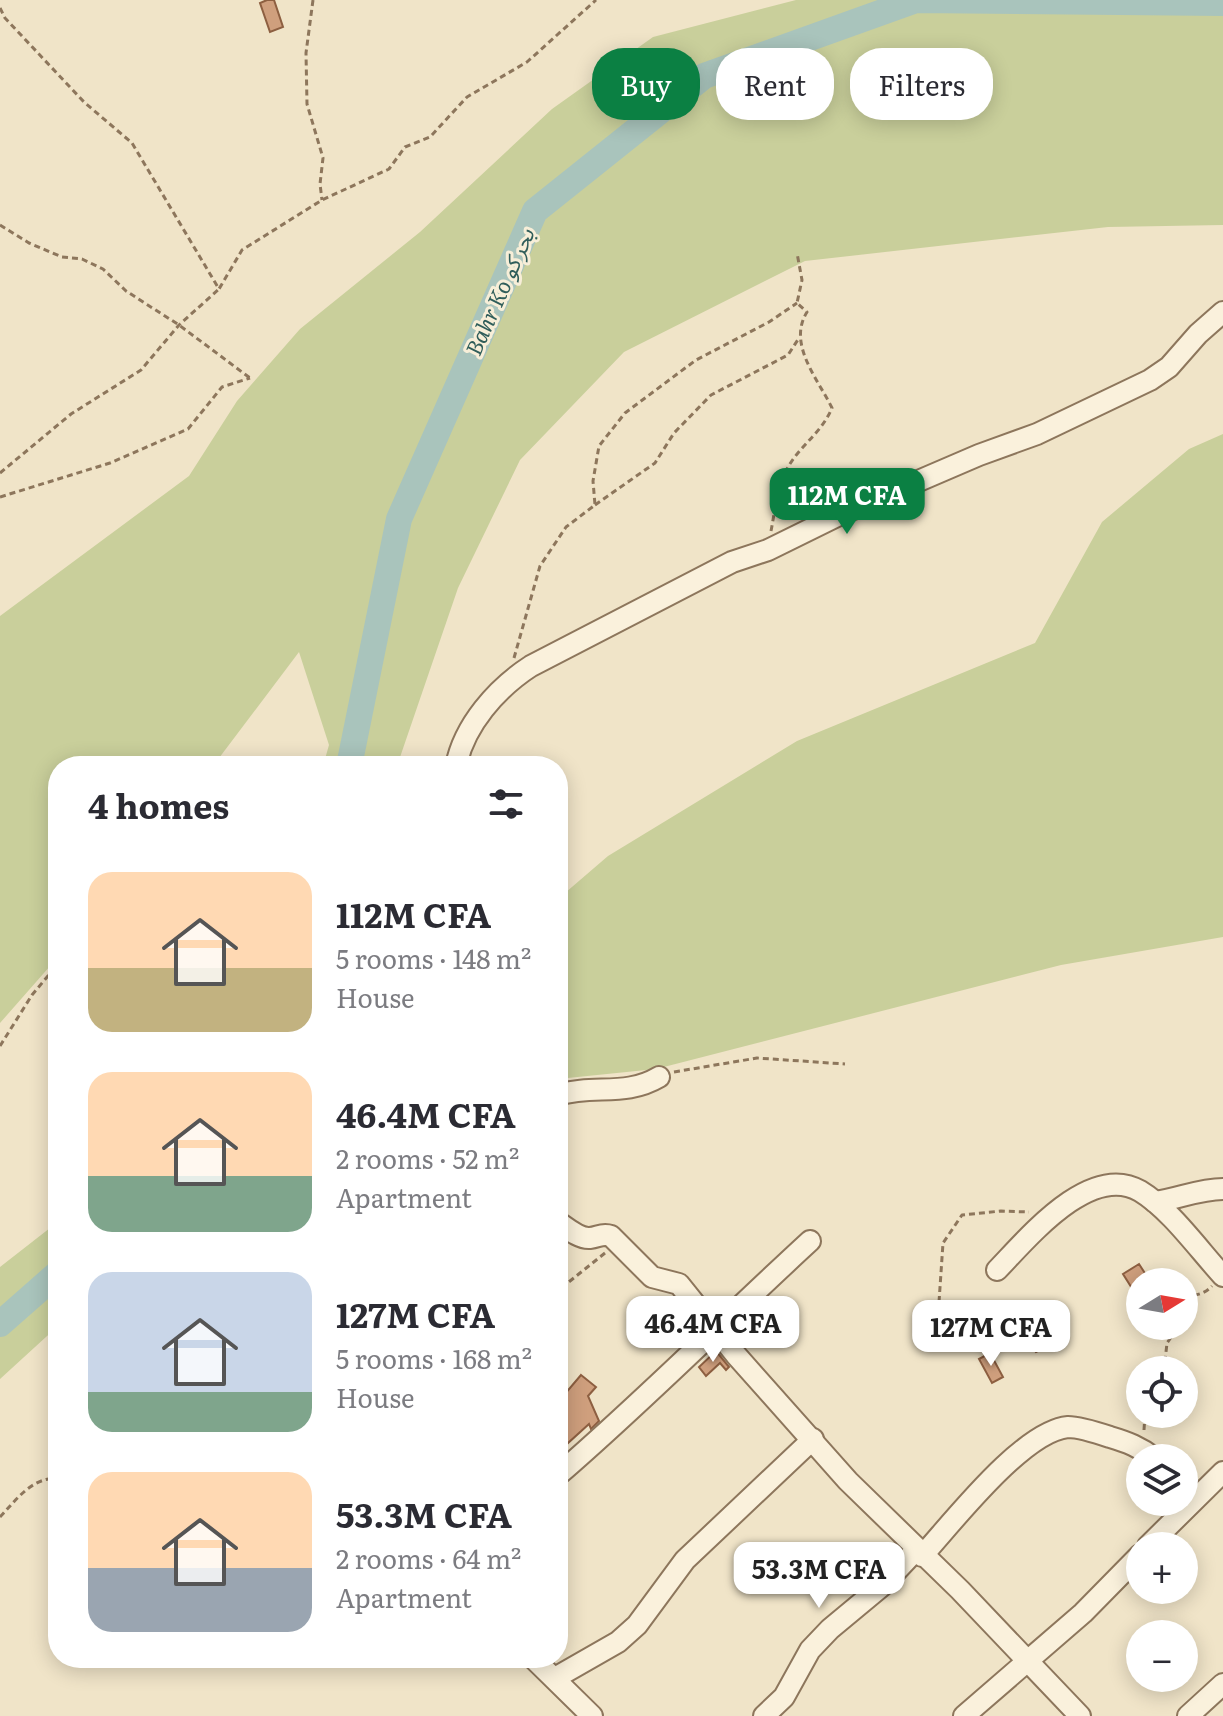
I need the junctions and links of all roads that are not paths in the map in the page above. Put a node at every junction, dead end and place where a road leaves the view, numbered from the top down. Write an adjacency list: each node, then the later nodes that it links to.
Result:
1 (1223, 312): 2 (street)
2 (460, 756)
3 (659, 1077): 4 (street)
4 (568, 1094)
5 (1223, 1189): 6 (street)
6 (1181, 1198): 7 (street); 9 (street)
7 (1155, 1202): 9 (street); 11 (street)
8 (568, 1229): 13 (street)
9 (1180, 1229): 12 (street)
10 (810, 1241): 13 (street)
11 (997, 1270)
12 (1223, 1276)
13 (717, 1327): 14 (street); 16 (street)
14 (813, 1439): 21 (street); 25 (street)
15 (1132, 1444): 21 (street)
16 (568, 1466)
17 (1223, 1472): 18 (street)
18 (1198, 1485)
19 (1171, 1516): 20 (street)
20 (1159, 1532)
21 (919, 1553): 23 (street); 28 (street)
22 (1126, 1569): 23 (street)
23 (1027, 1662): 29 (street); 30 (street)
24 (544, 1668): 25 (street)
25 (555, 1678): 27 (street)
26 (1223, 1684): 31 (street)
27 (592, 1716)
28 (764, 1716)
29 (964, 1716)
30 (1080, 1716)
31 (1188, 1716)

